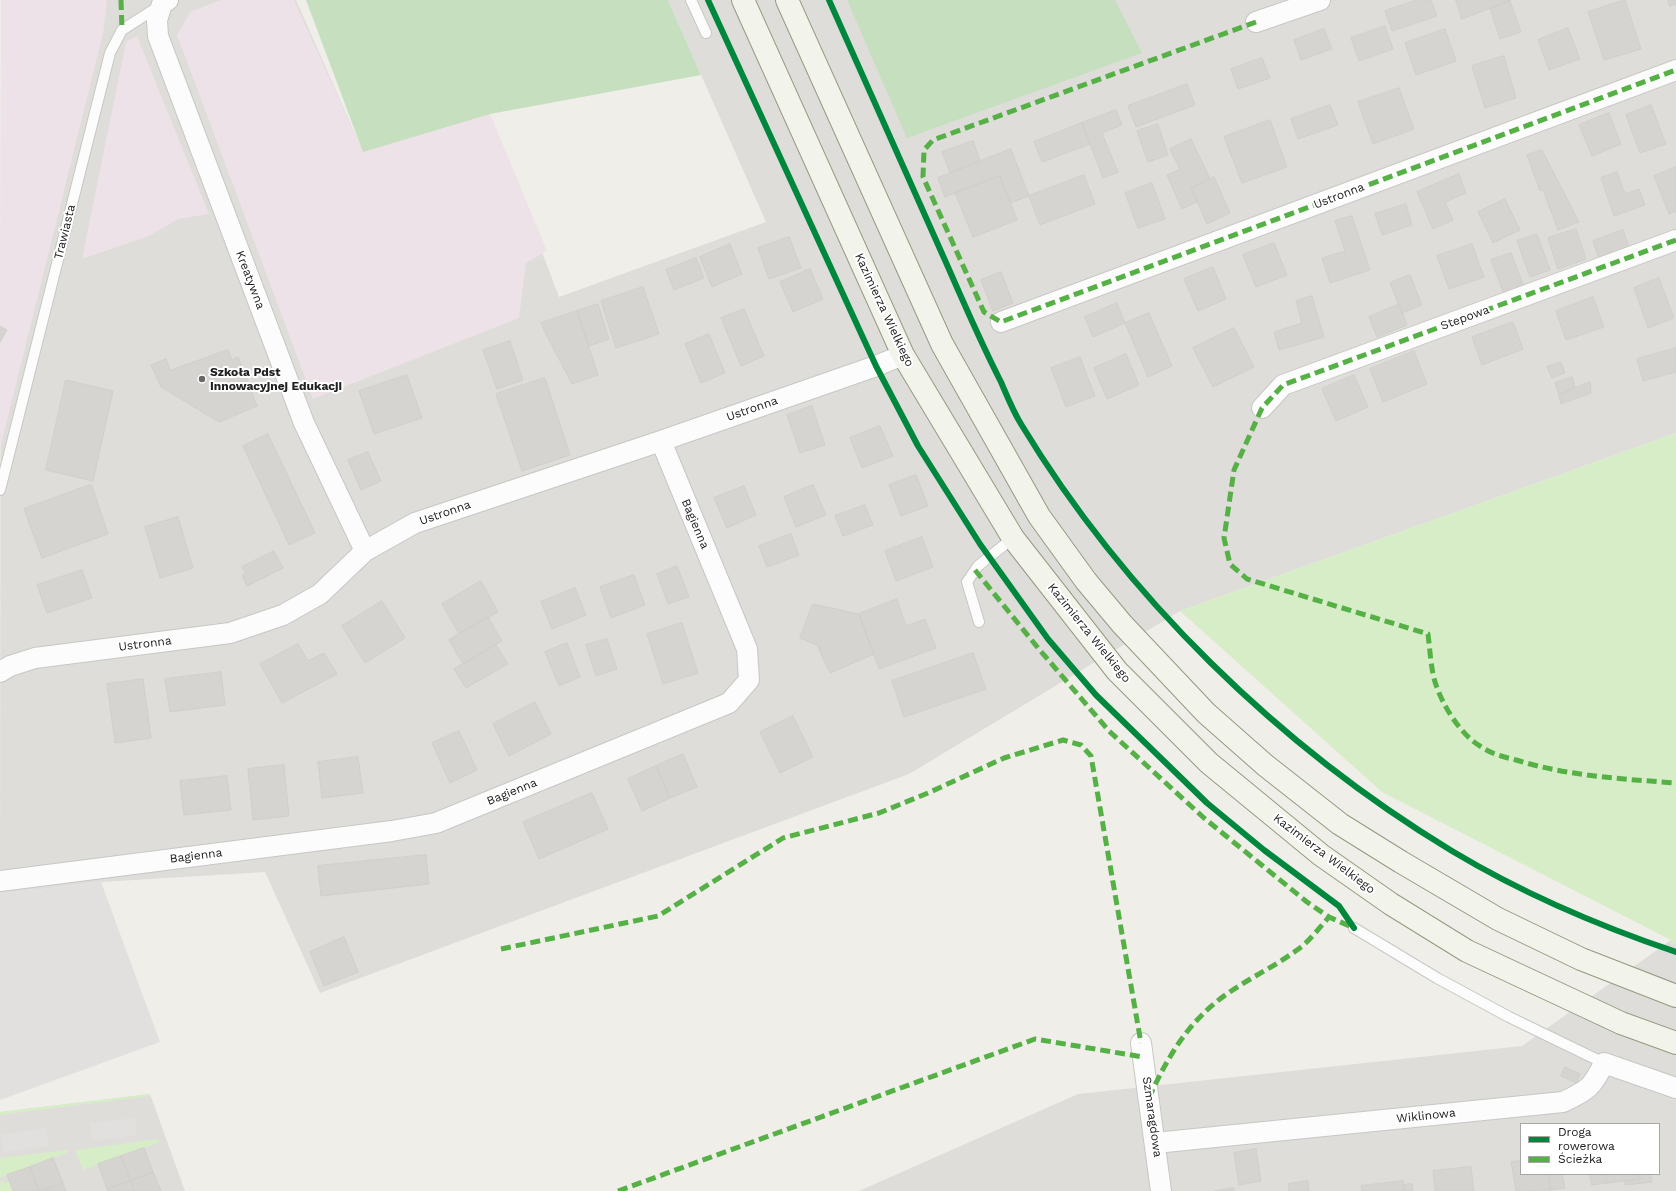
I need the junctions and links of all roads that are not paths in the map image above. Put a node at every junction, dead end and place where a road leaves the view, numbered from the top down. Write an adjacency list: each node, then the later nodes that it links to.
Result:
1 (691, 0): 7 (lane)
2 (743, 0): 11 (main road, Kazimierza Wielkiego)
3 (787, 0): 21 (main road)
4 (1320, 0): 6 (street)
5 (165, 2): 14 (lane, Trawiasta); 16 (street, Kreatywna)
6 (1256, 22)
7 (706, 33)
8 (1676, 70): 10 (street, Ustronna)
9 (1676, 240): 12 (street, Stepowa)
10 (1002, 322)
11 (903, 355): 13 (street, Ustronna); 15 (main road, Kazimierza Wielkiego)
12 (1262, 408)
13 (661, 441): 16 (street, Ustronna); 19 (street, Bagienna)
14 (0, 490)
15 (1013, 538): 17 (lane); 23 (main road, Kazimierza Wielkiego)
16 (365, 551): 18 (street, Ustronna)
17 (979, 622)
18 (0, 672)
19 (0, 880)
20 (1354, 928): 24 (lane)
21 (1676, 996)
22 (1141, 1043): 26 (street, Szmaragdowa)
23 (1676, 1043)
24 (1604, 1063): 25 (street); 26 (street, Wiklinowa)
25 (1676, 1088)
26 (1155, 1143): 27 (street, Szmaragdowa)
27 (1161, 1191)

